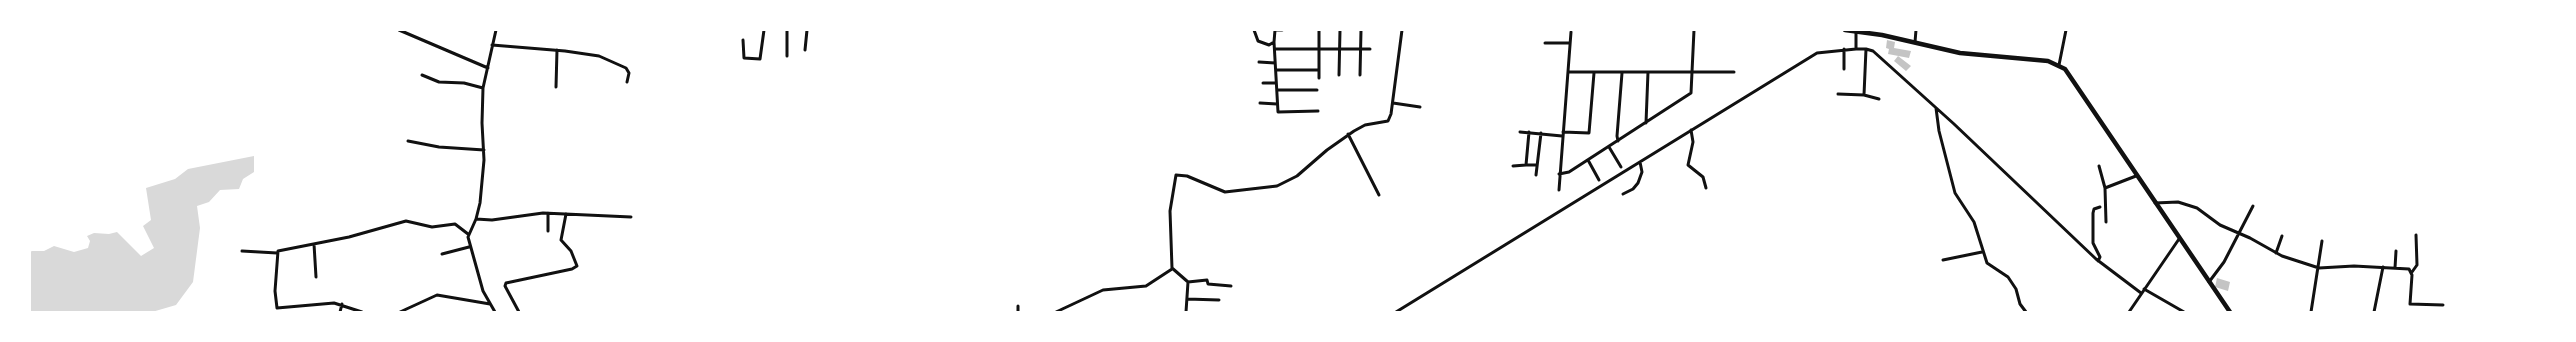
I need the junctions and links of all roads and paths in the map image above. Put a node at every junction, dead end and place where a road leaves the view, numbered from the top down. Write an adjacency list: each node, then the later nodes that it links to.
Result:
1 (399, 30): 40 (street)
2 (496, 30): 25 (street)
3 (764, 30): 20 (street)
4 (787, 30): 36 (street)
5 (807, 30): 35 (street)
6 (1254, 30): 21 (street)
7 (1275, 30): 8 (street); 21 (street)
8 (1282, 30)
9 (1319, 30): 27 (street)
10 (1340, 30): 28 (street)
11 (1360, 30): 29 (street)
12 (1402, 30): 65 (street)
13 (1694, 30): 46 (street)
14 (1845, 30): 19 (main road)
15 (1916, 30): 22 (street)
16 (2066, 30): 39 (street)
17 (1869, 31): 19 (main road); 22 (main road)
18 (1571, 32): 24 (street)
19 (1856, 32): 32 (street)
20 (743, 40)
21 (1274, 42): 26 (street)
22 (1916, 42): 39 (main road)
23 (1545, 43): 24 (street)
24 (1570, 43): 44 (street)
25 (492, 45): 34 (street); 40 (street)
26 (1275, 49): 27 (street); 38 (street)
27 (1318, 49): 28 (street); 43 (street)
28 (1340, 49): 29 (street); 51 (street)
29 (1361, 49): 30 (street); 52 (street)
30 (1370, 49)
31 (1844, 49): 32 (street); 41 (street); 71 (street)
32 (1856, 49): 33 (street)
33 (1866, 49): 62 (street); 68 (street)
34 (557, 50): 54 (street); 57 (street)
35 (805, 50)
36 (787, 56)
37 (1259, 62): 38 (street)
38 (1276, 63): 42 (street)
39 (2059, 65): 90 (main road)
40 (488, 68): 58 (street)
41 (1844, 69)
42 (1276, 70): 43 (street); 56 (street)
43 (1319, 70): 53 (street)
44 (1568, 72): 48 (street); 76 (street)
45 (1648, 72): 46 (street); 49 (street); 70 (street)
46 (1692, 72): 47 (street); 70 (street)
47 (1734, 72)
48 (1594, 73): 49 (street); 76 (street)
49 (1622, 73): 78 (street)
50 (422, 75): 58 (street)
51 (1339, 75)
52 (1360, 75)
53 (1319, 78)
54 (627, 82)
55 (1263, 83): 56 (street)
56 (1276, 83): 59 (street)
57 (556, 87)
58 (483, 88): 80 (street)
59 (1277, 90): 60 (street); 66 (street)
60 (1317, 90)
61 (1838, 94): 62 (street)
62 (1864, 95): 63 (street)
63 (1879, 99)
64 (1260, 103): 66 (street)
65 (1393, 103): 67 (street); 74 (street)
66 (1277, 104): 69 (street)
67 (1420, 107)
68 (1936, 108): 116 (street); 121 (street)
69 (1318, 111)
70 (1646, 123): 78 (street)
71 (1691, 130): 82 (street); 92 (street)
72 (1520, 132): 73 (street)
73 (1529, 132): 75 (street); 83 (street)
74 (1348, 134): 96 (street); 125 (street)
75 (1541, 134): 76 (street); 84 (street)
76 (1563, 134): 88 (street)
77 (408, 141): 80 (street)
78 (1618, 141): 79 (street)
79 (1609, 147): 81 (street); 87 (street)
80 (484, 150): 103 (street)
81 (1588, 160): 88 (street); 91 (street)
82 (1640, 162): 95 (street); 148 (street)
83 (1526, 165): 84 (street); 85 (street)
84 (1536, 165): 89 (street)
85 (1513, 166)
86 (2099, 166): 93 (street)
87 (1621, 167)
88 (1559, 174): 94 (street)
89 (1536, 175)
90 (2136, 176): 93 (street); 97 (main road)
91 (1600, 180)
92 (1706, 188)
93 (2105, 188): 104 (street)
94 (1558, 190)
95 (1623, 194)
96 (1379, 196)
97 (2155, 203): 106 (street); 110 (main road)
98 (2253, 206): 106 (street)
99 (2100, 207): 121 (street)
100 (548, 213): 101 (street); 103 (street); 105 (street)
101 (566, 214): 102 (street); 144 (street)
102 (631, 217)
103 (476, 219): 107 (street)
104 (2106, 222)
105 (548, 231)
106 (2238, 233): 118 (street); 129 (street)
107 (468, 234): 112 (street); 113 (street)
108 (2416, 235): 126 (street)
109 (2282, 236): 118 (street)
110 (2179, 239): 129 (main road); 131 (street)
111 (2322, 241): 123 (street)
112 (314, 244): 117 (street); 127 (street)
113 (469, 247): 119 (street); 136 (street)
114 (242, 251): 117 (street)
115 (2396, 251): 124 (street)
116 (1982, 252): 120 (street); 149 (street)
117 (277, 253): 139 (street)
118 (2276, 253): 123 (street)
119 (442, 254)
120 (1943, 260)
121 (2098, 261): 132 (street)
122 (2383, 267): 123 (street); 124 (street); 154 (street)
123 (2318, 268): 153 (street)
124 (2395, 268): 126 (street)
125 (1172, 269): 128 (street); 146 (street)
126 (2412, 272): 137 (street)
127 (316, 277)
128 (1188, 282): 130 (street); 133 (street)
129 (2209, 282): 152 (main road)
130 (1231, 286)
131 (2144, 288): 132 (street); 151 (street)
132 (2140, 294): 150 (street)
133 (1187, 299): 134 (street); 147 (street)
134 (1219, 300)
135 (342, 304): 139 (street); 140 (street); 141 (street)
136 (490, 304): 142 (street); 143 (street)
137 (2443, 305)
138 (1018, 306): 145 (street)
139 (277, 310)
140 (340, 312)
141 (362, 312)
142 (400, 312)
143 (495, 312)
144 (519, 312)
145 (1018, 312)
146 (1056, 312)
147 (1186, 312)
148 (1396, 312)
149 (2026, 312)
150 (2129, 312)
151 (2184, 312)
152 (2230, 312)
153 (2311, 312)
154 (2374, 312)

